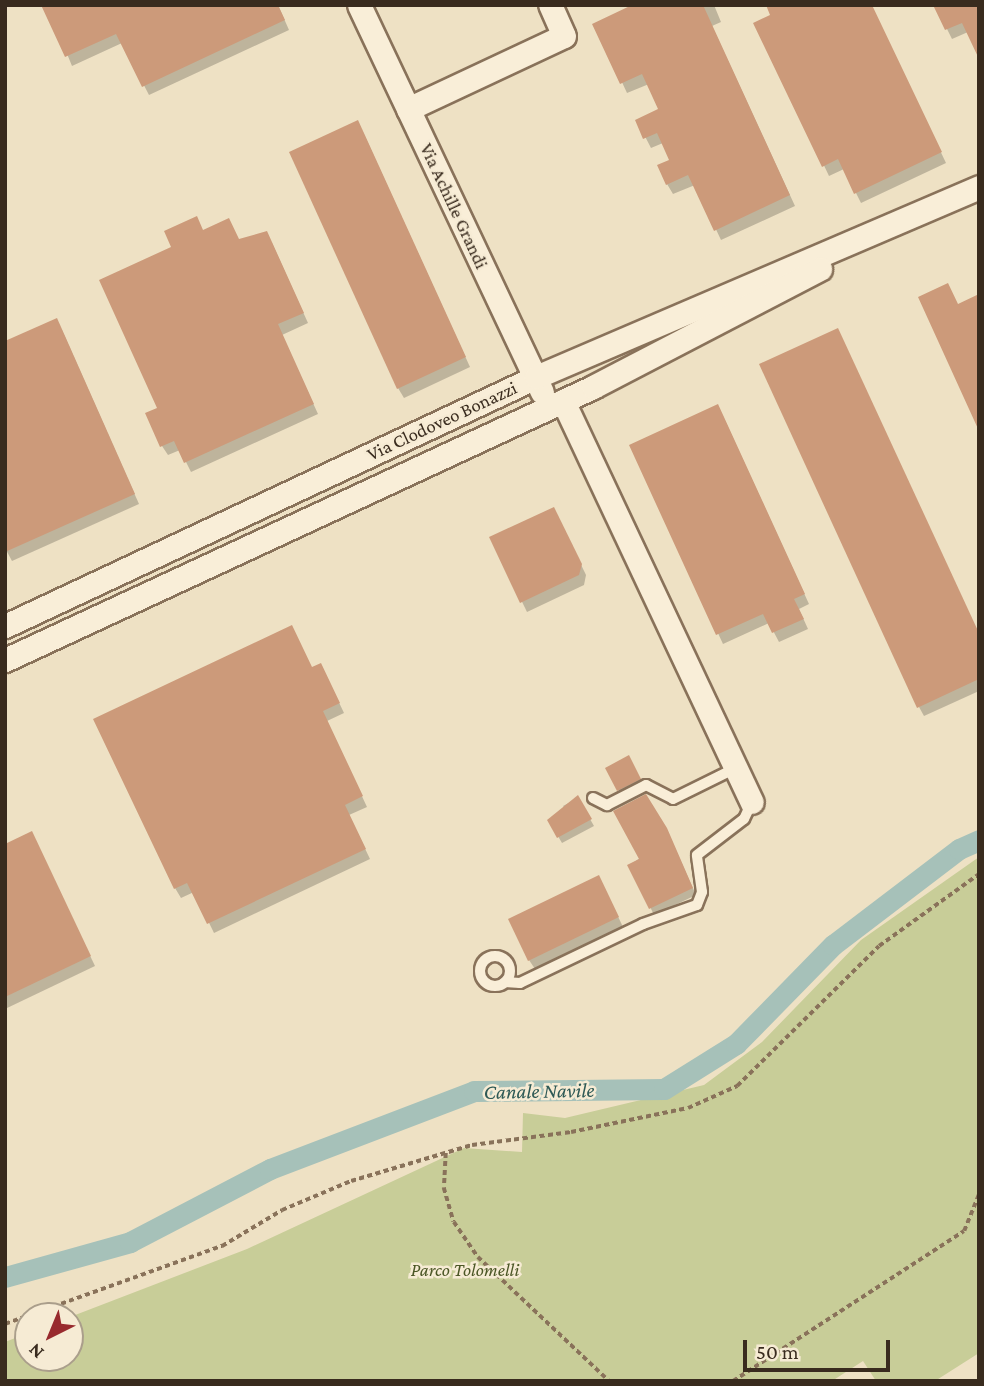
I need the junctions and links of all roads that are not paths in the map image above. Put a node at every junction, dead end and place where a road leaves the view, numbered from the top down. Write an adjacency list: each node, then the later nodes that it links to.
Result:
1 (359, 5): 3 (street, Via Achille Grandi)
2 (550, 5): 3 (street)
3 (408, 109): 6 (street, Via Achille Grandi)
4 (979, 187): 5 (street, Via Clodoveo Bonazzi)
5 (886, 231): 6 (street, Via Clodoveo Bonazzi); 7 (street, Via Clodoveo Bonazzi)
6 (536, 377): 7 (street, Via Achille Grandi); 8 (street, Via Clodoveo Bonazzi)
7 (556, 404): 9 (street, Via Clodoveo Bonazzi); 10 (street)
8 (5, 626)
9 (5, 660)
10 (736, 768): 11 (lane); 12 (street)
11 (593, 799)
12 (752, 802): 13 (lane)
13 (505, 982)

